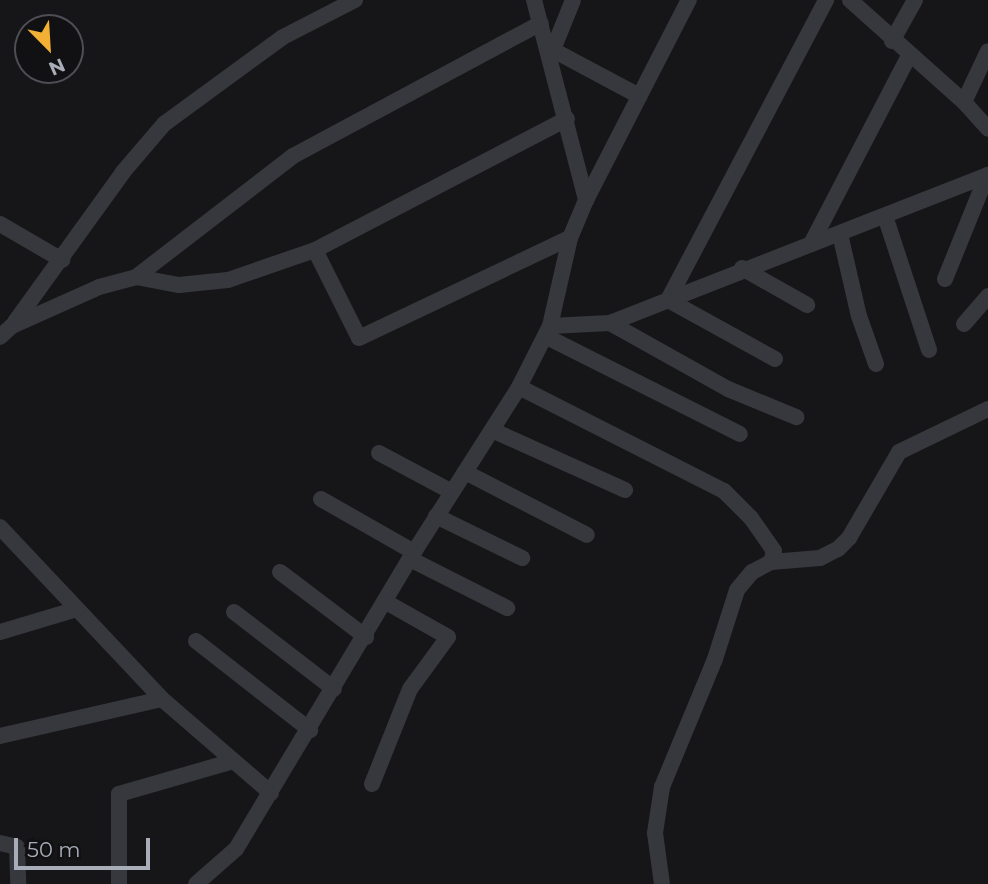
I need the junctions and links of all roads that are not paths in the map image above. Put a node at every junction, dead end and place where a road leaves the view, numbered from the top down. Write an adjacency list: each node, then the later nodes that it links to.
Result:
1 (355, 0): 25 (street)
2 (534, 0): 8 (street)
3 (573, 0): 11 (street)
4 (689, 0): 13 (street)
5 (826, 0): 30 (street)
6 (850, 0): 9 (street)
7 (915, 0): 9 (street)
8 (541, 23): 11 (street); 27 (street)
9 (892, 41): 12 (street)
10 (988, 51): 14 (street)
11 (551, 53): 13 (street); 15 (street)
12 (909, 56): 14 (street); 23 (street)
13 (639, 96): 18 (street)
14 (964, 102): 16 (street)
15 (567, 119): 18 (street); 24 (street)
16 (988, 129)
17 (988, 175): 19 (street); 28 (street)
18 (586, 200): 22 (street)
19 (885, 216): 21 (street); 36 (street)
20 (0, 224): 25 (street)
21 (840, 234): 23 (street); 38 (street)
22 (570, 238): 24 (street); 35 (street)
23 (811, 244): 26 (street)
24 (315, 250): 27 (street)
25 (62, 260): 34 (street)
26 (742, 268): 30 (street); 31 (street)
27 (136, 277): 34 (street)
28 (945, 279)
29 (988, 296): 33 (street)
30 (668, 300): 32 (street); 37 (street)
31 (807, 304)
32 (610, 323): 35 (street); 41 (street)
33 (964, 324)
34 (6, 331)
35 (548, 331): 39 (street); 43 (street)
36 (929, 350)
37 (775, 359)
38 (876, 364)
39 (519, 387): 42 (street); 54 (street)
40 (988, 409): 54 (street)
41 (796, 417)
42 (492, 430): 45 (street); 46 (street)
43 (740, 434)
44 (379, 453): 47 (street)
45 (465, 472): 47 (street); 51 (street)
46 (625, 490)
47 (452, 492): 49 (street)
48 (321, 499): 52 (street)
49 (436, 516): 52 (street); 53 (street)
50 (0, 527): 58 (street)
51 (587, 535)
52 (412, 555): 56 (street); 57 (street)
53 (522, 558)
54 (771, 562): 74 (street)
55 (280, 572): 61 (street)
56 (386, 602): 61 (street); 68 (street)
57 (507, 608)
58 (77, 609): 60 (street); 64 (street)
59 (234, 612): 63 (street)
60 (0, 632)
61 (366, 637): 63 (street)
62 (196, 641): 65 (street)
63 (334, 689): 65 (street)
64 (162, 699): 66 (street); 67 (street)
65 (310, 730): 69 (street)
66 (0, 736)
67 (233, 761): 69 (street); 72 (street)
68 (372, 784)
69 (271, 793): 73 (street)
70 (0, 843): 71 (street)
71 (18, 884)
72 (119, 884)
73 (196, 884)
74 (662, 884)

